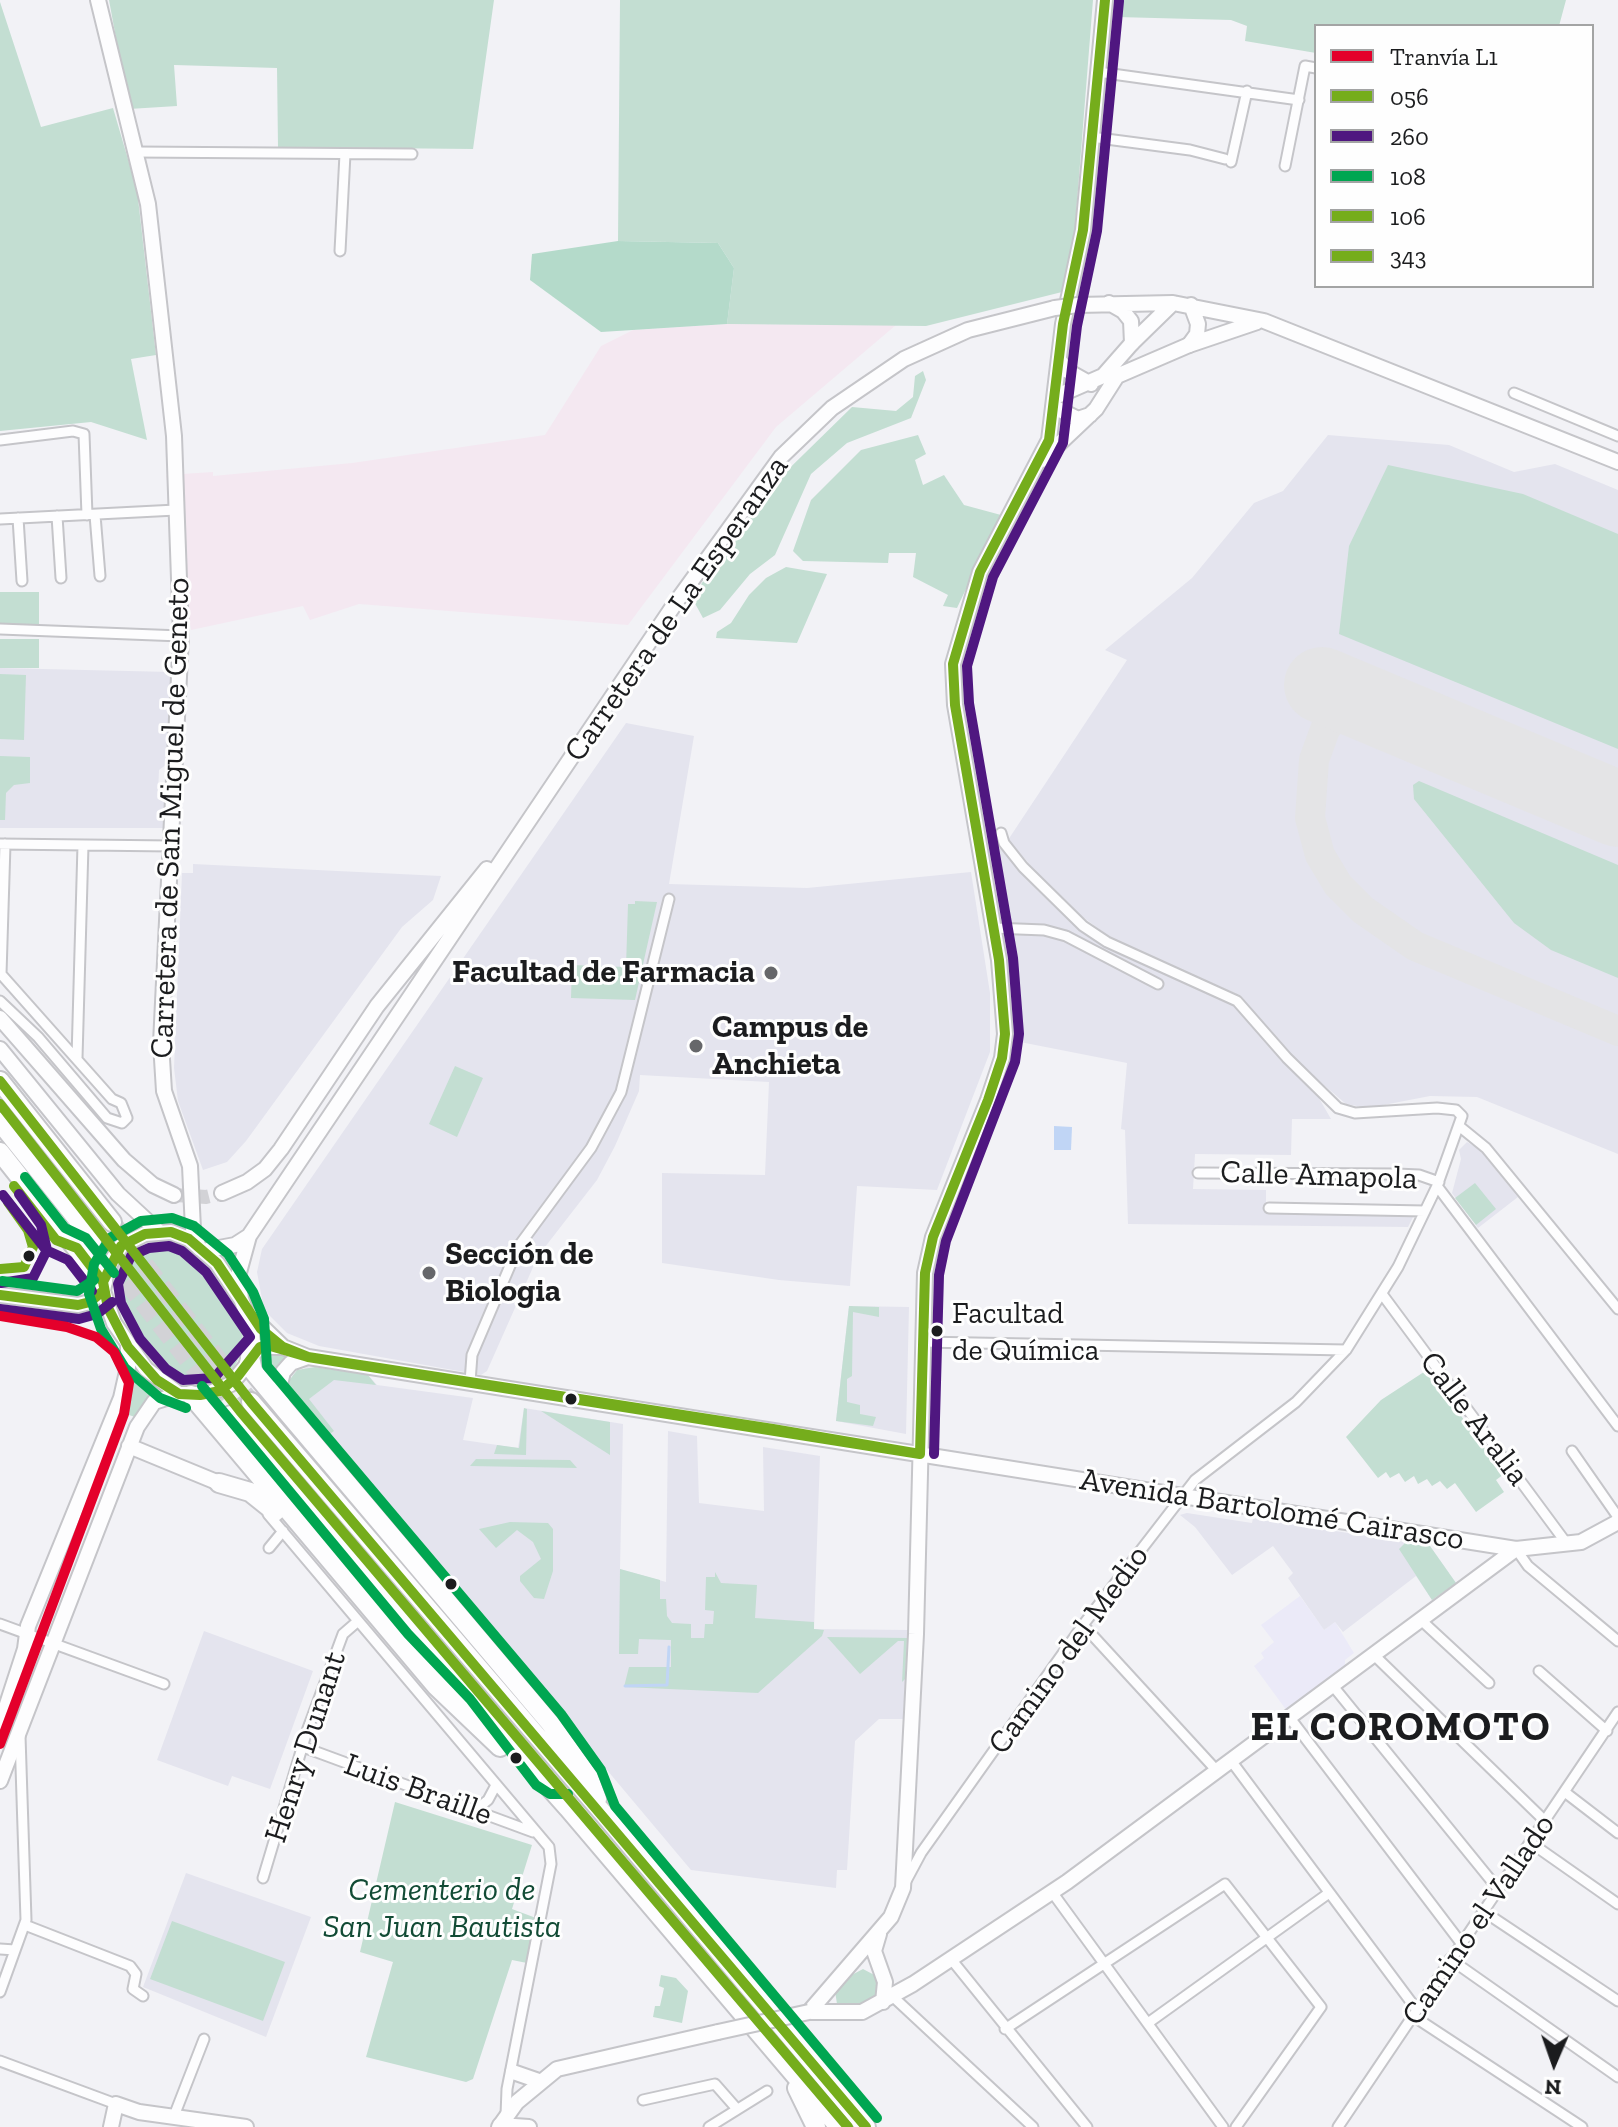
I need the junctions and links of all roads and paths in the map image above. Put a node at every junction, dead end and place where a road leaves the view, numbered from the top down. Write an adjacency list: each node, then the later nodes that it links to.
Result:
1 (98, 0): 8 (main road, Carretera de San Miguel de Geneto)
2 (1105, 0): 4 (main road)
3 (1314, 68): 6 (street)
4 (1098, 72): 5 (street); 7 (main road)
5 (1247, 91): 6 (street); 7 (street)
6 (1299, 100): 11 (street)
7 (1091, 137): 19 (main road)
8 (136, 152): 9 (street); 28 (main road, Carretera de San Miguel de Geneto)
9 (345, 154): 10 (street); 12 (street)
10 (412, 154)
11 (1285, 166)
12 (340, 251)
13 (1109, 303): 14 (main road, Carretera de La Esperanza); 17 (main road); 42 (main road, Carretera de La Esperanza, bridge)
14 (1173, 303): 15 (main road, Carretera de La Esperanza); 17 (main road)
15 (1191, 305): 16 (main road, Carretera de La Esperanza); 18 (main road)
16 (1264, 321): 18 (main road); 26 (main road, Carretera de La Esperanza)
17 (1132, 343): 20 (main road)
18 (1189, 345): 23 (main road)
19 (1060, 361): 20 (main road); 22 (main road)
20 (1091, 384): 22 (main road)
21 (1514, 393): 24 (street)
22 (1056, 402): 23 (main road); 27 (main road)
23 (1090, 414): 27 (main road)
24 (1618, 436)
25 (0, 440): 29 (street)
26 (1618, 462)
27 (1039, 463): 44 (main road)
28 (176, 510): 29 (street); 37 (main road, Carretera de San Miguel de Geneto)
29 (91, 515): 30 (street); 33 (street)
30 (57, 516): 31 (street); 34 (street)
31 (18, 518): 32 (street); 35 (street)
32 (0, 519)
33 (100, 576)
34 (61, 578)
35 (22, 581)
36 (0, 629): 37 (street)
37 (181, 636): 41 (main road, Carretera de San Miguel de Geneto)
38 (1001, 833): 52 (street)
39 (2, 844): 40 (street); 45 (street)
40 (83, 845): 41 (street); 50 (street)
41 (172, 846): 59 (main road, Carretera de San Miguel de Geneto)
42 (506, 854): 57 (main road); 64 (main road, Carretera de La Esperanza)
43 (669, 899): 78 (street)
44 (993, 928): 46 (street); 72 (main road)
45 (0, 974): 50 (street)
46 (1158, 984)
47 (0, 1001): 50 (street)
48 (0, 1018): 58 (main road)
49 (0, 1049): 63 (main road)
50 (77, 1058)
51 (0, 1081): 62 (highway)
52 (1460, 1121): 56 (street, Camino del Medio); 71 (street)
53 (0, 1122): 65 (highway)
54 (0, 1152): 67 (highway)
55 (1198, 1173): 56 (street, Calle Amapola)
56 (1438, 1184): 61 (street, Camino del Medio); 83 (street)
57 (222, 1193)
58 (174, 1195)
59 (193, 1207): 63 (main road); 66 (main road, Carretera de San Miguel de Geneto)
60 (1269, 1208): 61 (street)
61 (1425, 1211): 68 (street, Camino del Medio)
62 (112, 1222)
63 (165, 1232): 66 (main road); 67 (main road)
64 (249, 1236): 66 (main road); 70 (main road, Carretera de La Esperanza)
65 (93, 1239)
66 (201, 1249): 70 (main road)
67 (103, 1286): 69 (main road); 73 (main road)
68 (1382, 1294): 75 (street, Camino del Medio); 91 (street, Calle Aralia)
69 (0, 1295)
70 (243, 1304): 74 (main road); 76 (main road)
71 (1618, 1309)
72 (922, 1342): 75 (street); 86 (main road)
73 (128, 1347): 79 (main road); 98 (main road)
74 (283, 1347): 76 (main road); 77 (main road, Avenida Bartolomé Cairasco)
75 (1346, 1350): 88 (street, Camino del Medio)
76 (250, 1357): 79 (main road); 81 (highway)
77 (308, 1357): 78 (main road, Avenida Bartolomé Cairasco); 81 (main road)
78 (470, 1382): 86 (main road, Avenida Bartolomé Cairasco)
79 (185, 1394): 84 (main road); 100 (highway)
80 (251, 1402): 120 (highway)
81 (287, 1412): 120 (highway)
82 (231, 1415): 113 (highway)
83 (1618, 1426)
84 (129, 1446): 87 (main road); 101 (main road)
85 (1572, 1451): 89 (street)
86 (920, 1454): 88 (main road, Avenida Bartolomé Cairasco); 125 (main road)
87 (219, 1483): 90 (street); 100 (highway)
88 (1185, 1494): 93 (main road, Avenida Bartolomé Cairasco); 97 (street, Camino del Medio)
89 (1618, 1519): 91 (main road, Avenida Bartolomé Cairasco)
90 (283, 1531): 92 (street); 94 (street)
91 (1567, 1544): 93 (main road, Avenida Bartolomé Cairasco)
92 (269, 1548)
93 (1516, 1549): 95 (main road); 99 (street)
94 (358, 1621): 112 (street, Henry Dunant); 117 (street)
95 (1422, 1621): 102 (main road); 104 (street)
96 (0, 1624): 98 (street)
97 (1083, 1625): 115 (street); 126 (street, Camino del Medio)
98 (32, 1637): 101 (street); 109 (main road)
99 (1618, 1641)
100 (398, 1643): 113 (highway)
101 (54, 1644): 105 (street); 110 (main road)
102 (1374, 1655): 106 (main road); 121 (street)
103 (1539, 1671): 111 (street)
104 (1489, 1683)
105 (164, 1684)
106 (1333, 1686): 108 (main road); 129 (street)
107 (1618, 1712): 111 (street, Camino el Vallado)
108 (1290, 1718): 114 (main road); 137 (street)
109 (0, 1726)
110 (20, 1731): 116 (main road); 134 (street)
111 (1607, 1731): 118 (street, Camino el Vallado)
112 (303, 1747): 119 (street, Luis Braille); 127 (street, Henry Dunant)
113 (516, 1750): 157 (highway)
114 (1232, 1762): 115 (main road); 131 (street)
115 (1218, 1772): 130 (main road)
116 (0, 1781)
117 (496, 1785): 119 (street); 122 (street)
118 (1566, 1793): 121 (street, Camino el Vallado); 123 (street)
119 (474, 1811): 122 (street, Luis Braille)
120 (603, 1813): 176 (highway)
121 (1545, 1821): 124 (street, Camino el Vallado)
122 (533, 1832): 158 (street)
123 (1618, 1833)
124 (1531, 1843): 129 (street, Camino el Vallado); 132 (street)
125 (904, 1844): 126 (street); 128 (main road)
126 (921, 1853): 128 (street, Camino del Medio)
127 (263, 1878)
128 (903, 1888): 135 (main road)
129 (1498, 1889): 133 (street, Camino el Vallado)
130 (1052, 1892): 140 (main road); 142 (street)
131 (1329, 1893): 136 (street); 151 (street)
132 (1618, 1904)
133 (1483, 1911): 137 (street, Camino el Vallado); 149 (street)
134 (25, 1925): 139 (street); 148 (street)
135 (882, 1928): 143 (main road); 145 (main road)
136 (1269, 1938): 142 (street); 153 (street); 179 (street)
137 (1461, 1943): 141 (street, Camino el Vallado)
138 (0, 1949): 139 (street)
139 (15, 1950): 147 (street)
140 (951, 1959): 144 (main road); 154 (street)
141 (1450, 1959): 151 (street, Camino el Vallado); 159 (street)
142 (1104, 1963): 153 (street); 154 (street)
143 (846, 1970): 145 (main road); 146 (main road)
144 (913, 1984): 145 (main road); 145 (main road)
145 (885, 1986): 152 (main road); 177 (street)
146 (829, 1990): 150 (main road); 152 (main road)
147 (0, 1992)
148 (143, 1996)
149 (1618, 2001)
150 (809, 2012): 152 (main road); 160 (main road, bridge)
151 (1415, 2013): 180 (street, Camino el Vallado); 181 (street)
152 (839, 2014)
153 (1148, 2023): 178 (street)
154 (1005, 2029): 170 (street)
155 (204, 2039): 166 (street)
156 (0, 2061): 164 (street)
157 (788, 2067): 174 (highway); 175 (highway)
158 (513, 2070): 160 (main road); 163 (street); 167 (street)
159 (1618, 2077)
160 (539, 2081): 163 (main road)
161 (767, 2091): 165 (street)
162 (643, 2100): 165 (street)
163 (517, 2102): 167 (main road); 169 (main road)
164 (116, 2104): 166 (main road); 171 (main road)
165 (737, 2109): 173 (street)
166 (174, 2116): 168 (main road)
167 (502, 2123): 169 (main road)
168 (212, 2124): 172 (main road)
169 (528, 2126)
170 (1084, 2126)
171 (111, 2127)
172 (246, 2127)
173 (709, 2127)
174 (816, 2127)
175 (839, 2127)
176 (866, 2127)
177 (1033, 2127)
178 (1223, 2127)
179 (1236, 2127)
180 (1338, 2127)
181 (1582, 2127)

